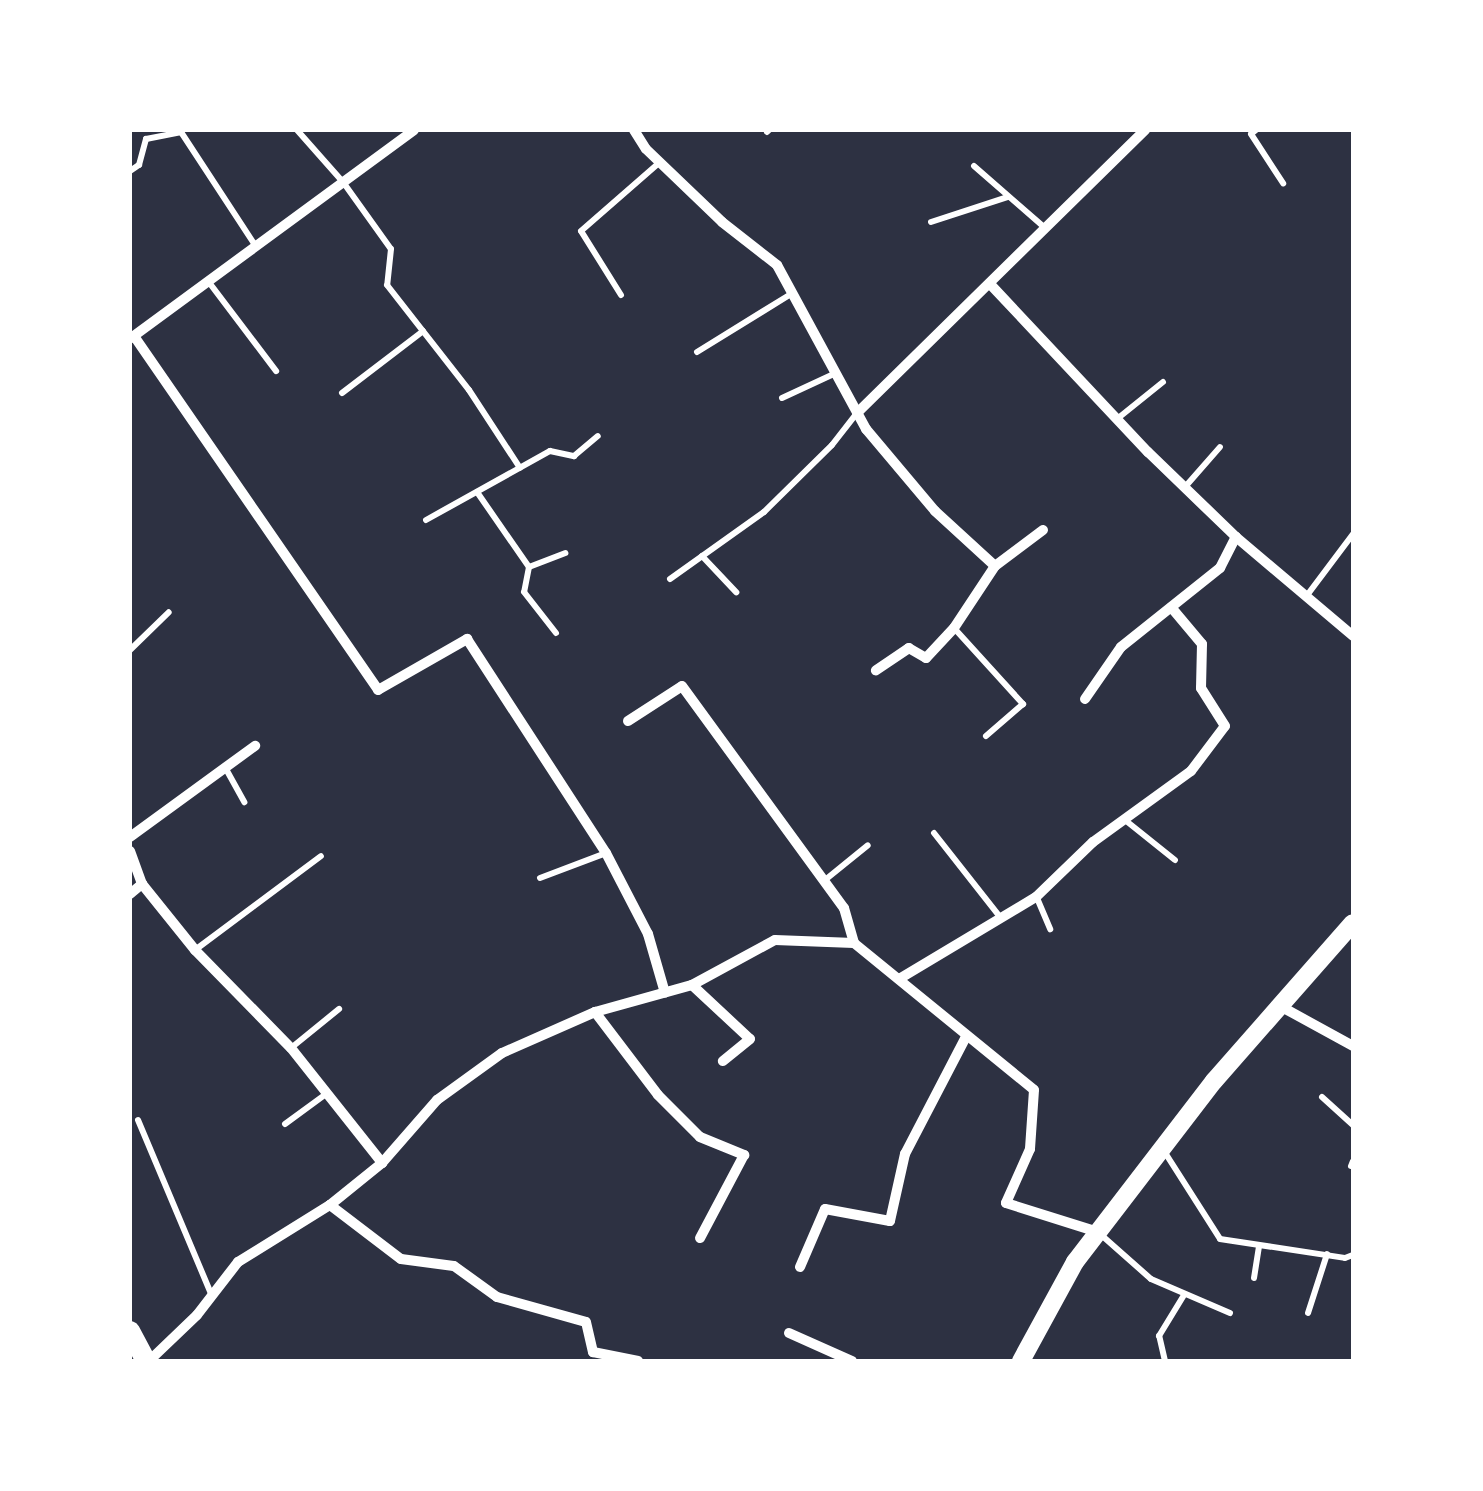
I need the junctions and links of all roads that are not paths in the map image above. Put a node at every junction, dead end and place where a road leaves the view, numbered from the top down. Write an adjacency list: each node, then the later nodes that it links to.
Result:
1 (297, 130): 9 (lane)
2 (414, 130): 9 (street)
3 (634, 130): 6 (street)
4 (1145, 130): 13 (street)
5 (1256, 130): 10 (lane)
6 (660, 162): 17 (lane); 18 (street)
7 (974, 166): 11 (lane)
8 (130, 170): 14 (lane)
9 (342, 182): 14 (street); 19 (lane)
10 (1283, 183)
11 (1009, 196): 12 (lane); 13 (lane)
12 (931, 222)
13 (1046, 229): 16 (street)
14 (255, 245): 15 (street)
15 (208, 280): 20 (street); 22 (lane)
16 (990, 284): 27 (street); 28 (street)
17 (621, 294)
18 (791, 294): 21 (lane); 23 (street)
19 (423, 330): 25 (lane); 31 (lane)
20 (132, 337): 63 (street)
21 (697, 352)
22 (276, 371)
23 (834, 374): 26 (lane); 27 (street)
24 (1163, 382): 28 (lane)
25 (342, 393)
26 (782, 398)
27 (857, 414): 39 (lane); 40 (street)
28 (1117, 419): 32 (street)
29 (598, 436): 31 (lane)
30 (1220, 447): 32 (lane)
31 (520, 468): 33 (lane)
32 (1184, 487): 37 (street)
33 (477, 492): 34 (lane); 41 (lane)
34 (426, 520)
35 (1043, 530): 40 (street)
36 (1353, 534): 44 (lane)
37 (1236, 537): 44 (street); 45 (street)
38 (564, 553): 41 (lane)
39 (702, 556): 42 (lane); 43 (lane)
40 (995, 566): 47 (street)
41 (529, 567): 48 (lane)
42 (670, 579)
43 (736, 592)
44 (1308, 594): 49 (street)
45 (1171, 607): 52 (street); 58 (street)
46 (170, 612): 50 (lane)
47 (954, 628): 51 (street); 54 (lane)
48 (556, 633)
49 (1353, 636)
50 (130, 650)
51 (876, 670)
52 (1086, 699)
53 (628, 721): 67 (street)
54 (986, 736)
55 (255, 746): 56 (street)
56 (225, 768): 57 (lane); 60 (street)
57 (244, 802)
58 (1124, 819): 65 (lane); 70 (street)
59 (934, 833): 71 (lane)
60 (130, 837)
61 (868, 845): 67 (lane)
62 (130, 851): 68 (street)
63 (606, 853): 66 (lane); 78 (street)
64 (321, 856): 75 (lane)
65 (1175, 860)
66 (540, 878)
67 (824, 881): 74 (street)
68 (142, 884): 69 (street); 75 (street)
69 (130, 894)
70 (1036, 897): 71 (street); 73 (lane)
71 (1000, 917): 76 (street)
72 (1353, 923): 79 (main road)
73 (1050, 930)
74 (854, 944): 76 (street); 77 (street)
75 (195, 950): 84 (street)
76 (900, 980): 82 (street)
77 (692, 985): 78 (street); 85 (street)
78 (665, 992): 81 (street)
79 (1280, 1006): 83 (street); 91 (main road)
80 (338, 1009): 84 (lane)
81 (595, 1012): 92 (street); 95 (street)
82 (966, 1038): 94 (street); 99 (street)
83 (1353, 1046)
84 (291, 1048): 86 (street)
85 (723, 1062)
86 (327, 1093): 89 (lane); 92 (street)
87 (1322, 1097): 90 (lane)
88 (138, 1120): 102 (lane)
89 (284, 1124)
90 (1353, 1125)
91 (1162, 1148): 94 (main road); 96 (lane)
92 (382, 1163): 93 (street)
93 (330, 1205): 102 (street); 108 (street)
94 (1098, 1232): 101 (lane); 110 (main road)
95 (700, 1238)
96 (1260, 1246): 97 (lane); 100 (lane)
97 (1327, 1254): 98 (lane); 104 (lane)
98 (1353, 1255)
99 (800, 1267)
100 (1254, 1278)
101 (1184, 1295): 103 (lane); 111 (lane)
102 (212, 1296): 107 (street)
103 (1230, 1313)
104 (1308, 1313)
105 (130, 1331): 107 (main road)
106 (789, 1333): 109 (street)
107 (147, 1361)
108 (638, 1361)
109 (852, 1361)
110 (1021, 1361)
111 (1164, 1361)

